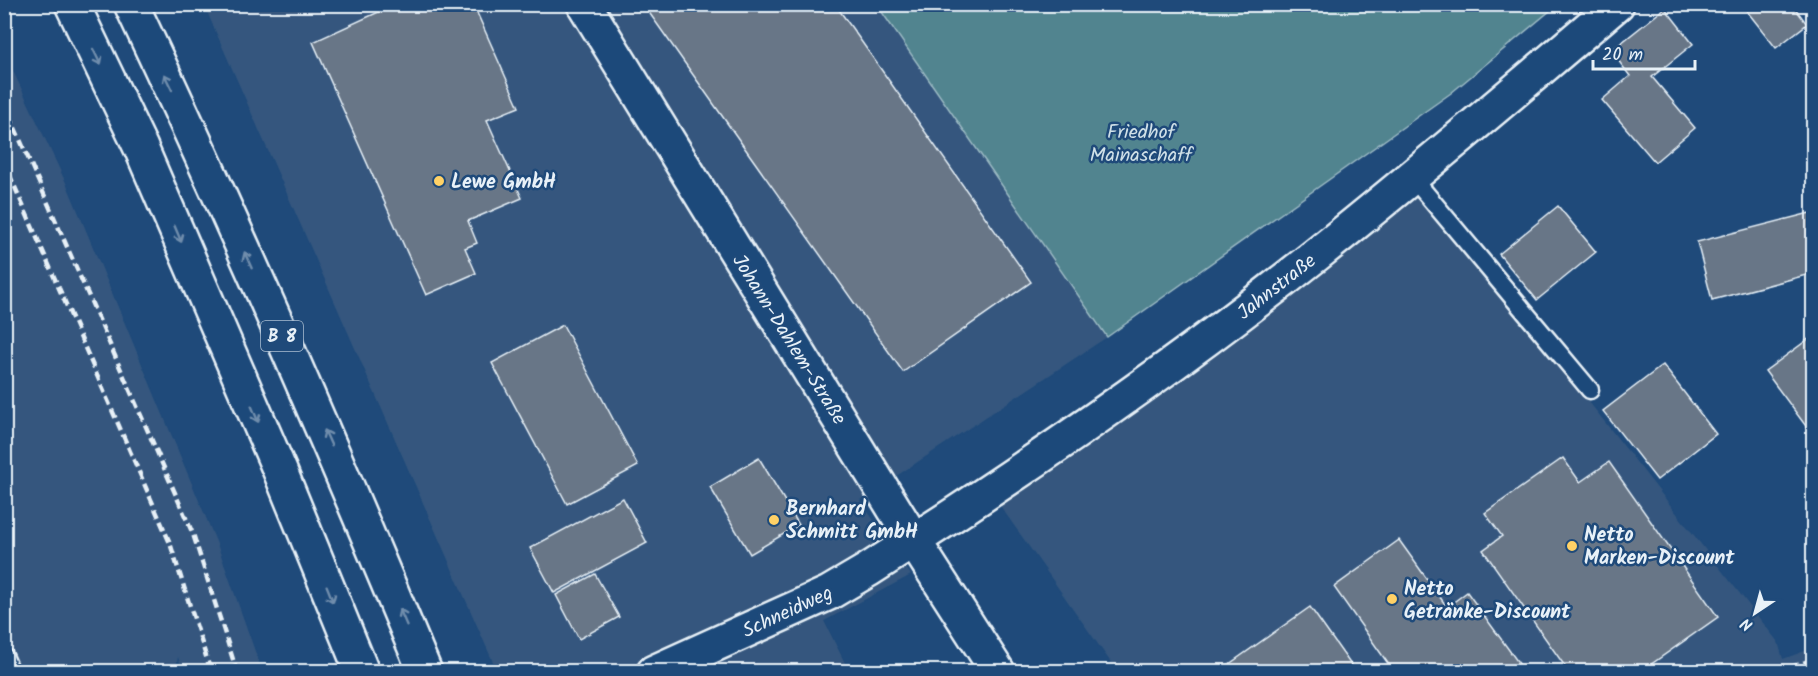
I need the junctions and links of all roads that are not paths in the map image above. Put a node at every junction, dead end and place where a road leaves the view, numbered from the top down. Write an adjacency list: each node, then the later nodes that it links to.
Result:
1 (72, 4): 10 (main road, one-way to 10)
2 (130, 4): 11 (main road, B 8, one-way to 2)
3 (584, 4): 7 (main road, Johann-Dahlem-Straße)
4 (1617, 4): 5 (main road, Jahnstraße)
5 (1412, 177): 6 (lane); 7 (main road, Jahnstraße)
6 (1590, 390)
7 (914, 541): 12 (main road, Schneidweg); 13 (main road, Johann-Dahlem-Straße)
8 (4, 656): 9 (lane)
9 (11, 672)
10 (362, 672)
11 (425, 672)
12 (654, 672)
13 (998, 672)

